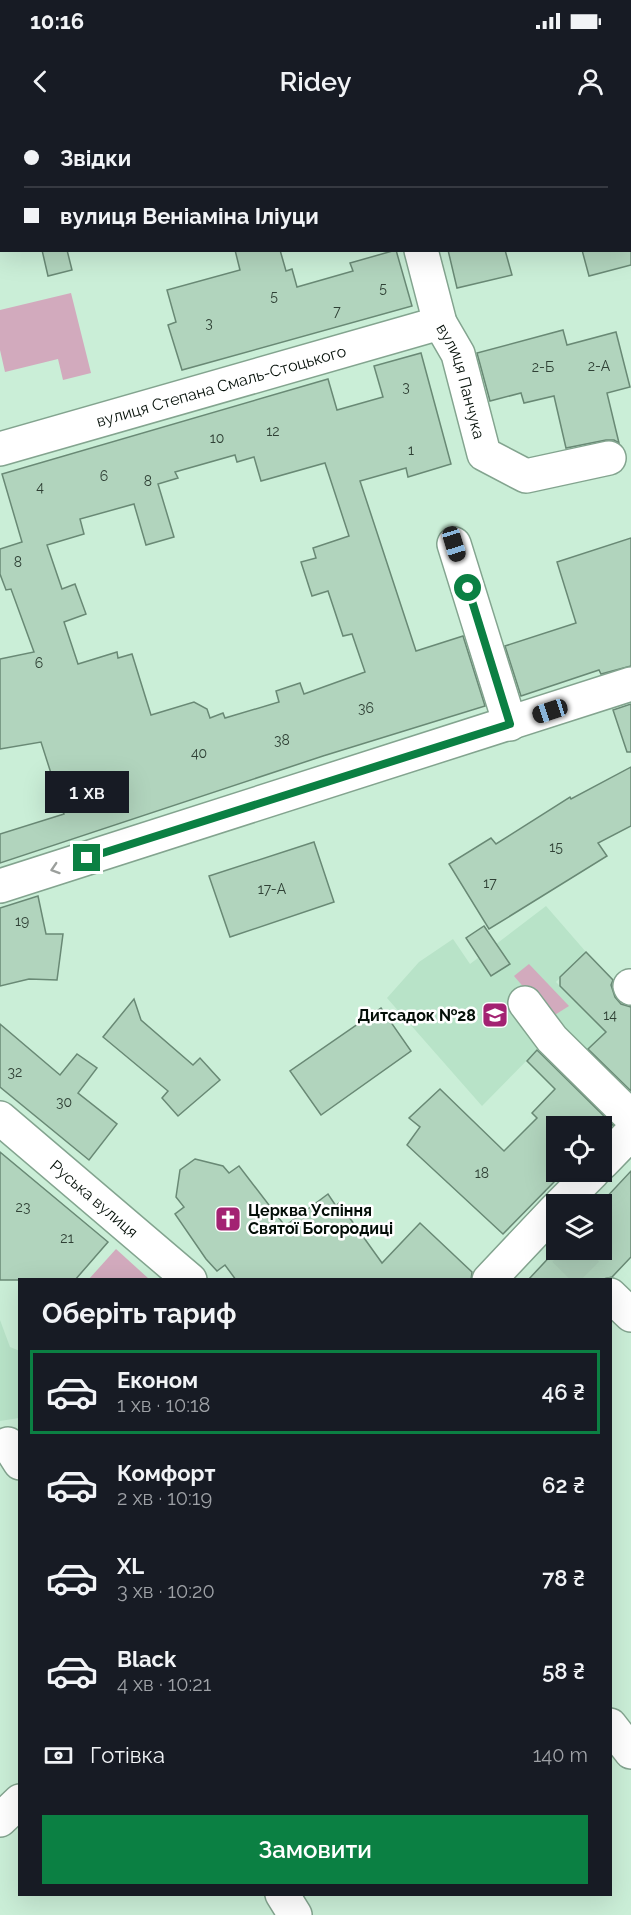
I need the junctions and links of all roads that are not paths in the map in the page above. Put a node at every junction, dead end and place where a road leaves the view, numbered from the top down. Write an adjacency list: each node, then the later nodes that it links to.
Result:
1 (422, 252): 2 (street, вулиця Панчука)
2 (440, 323): 3 (street, вулиця Степана Смаль-Стоцького); 4 (street, вулиця Панчука)
3 (0, 449)
4 (609, 458)
5 (454, 544): 7 (street)
6 (631, 684): 7 (street)
7 (510, 724): 8 (street, one-way to 8)
8 (0, 886)
9 (525, 1003): 10 (street)
10 (631, 1117)
11 (0, 1118): 17 (street, Руська вулиця)
12 (631, 1133): 13 (street)
13 (612, 1153)
14 (585, 1182): 15 (street)
15 (575, 1194)
16 (546, 1227): 18 (street)
17 (188, 1278)
18 (491, 1278)
19 (612, 1297): 20 (street)
20 (631, 1315)
21 (18, 1803): 22 (street)
22 (0, 1820)
23 (283, 1896): 24 (street)
24 (295, 1915)

